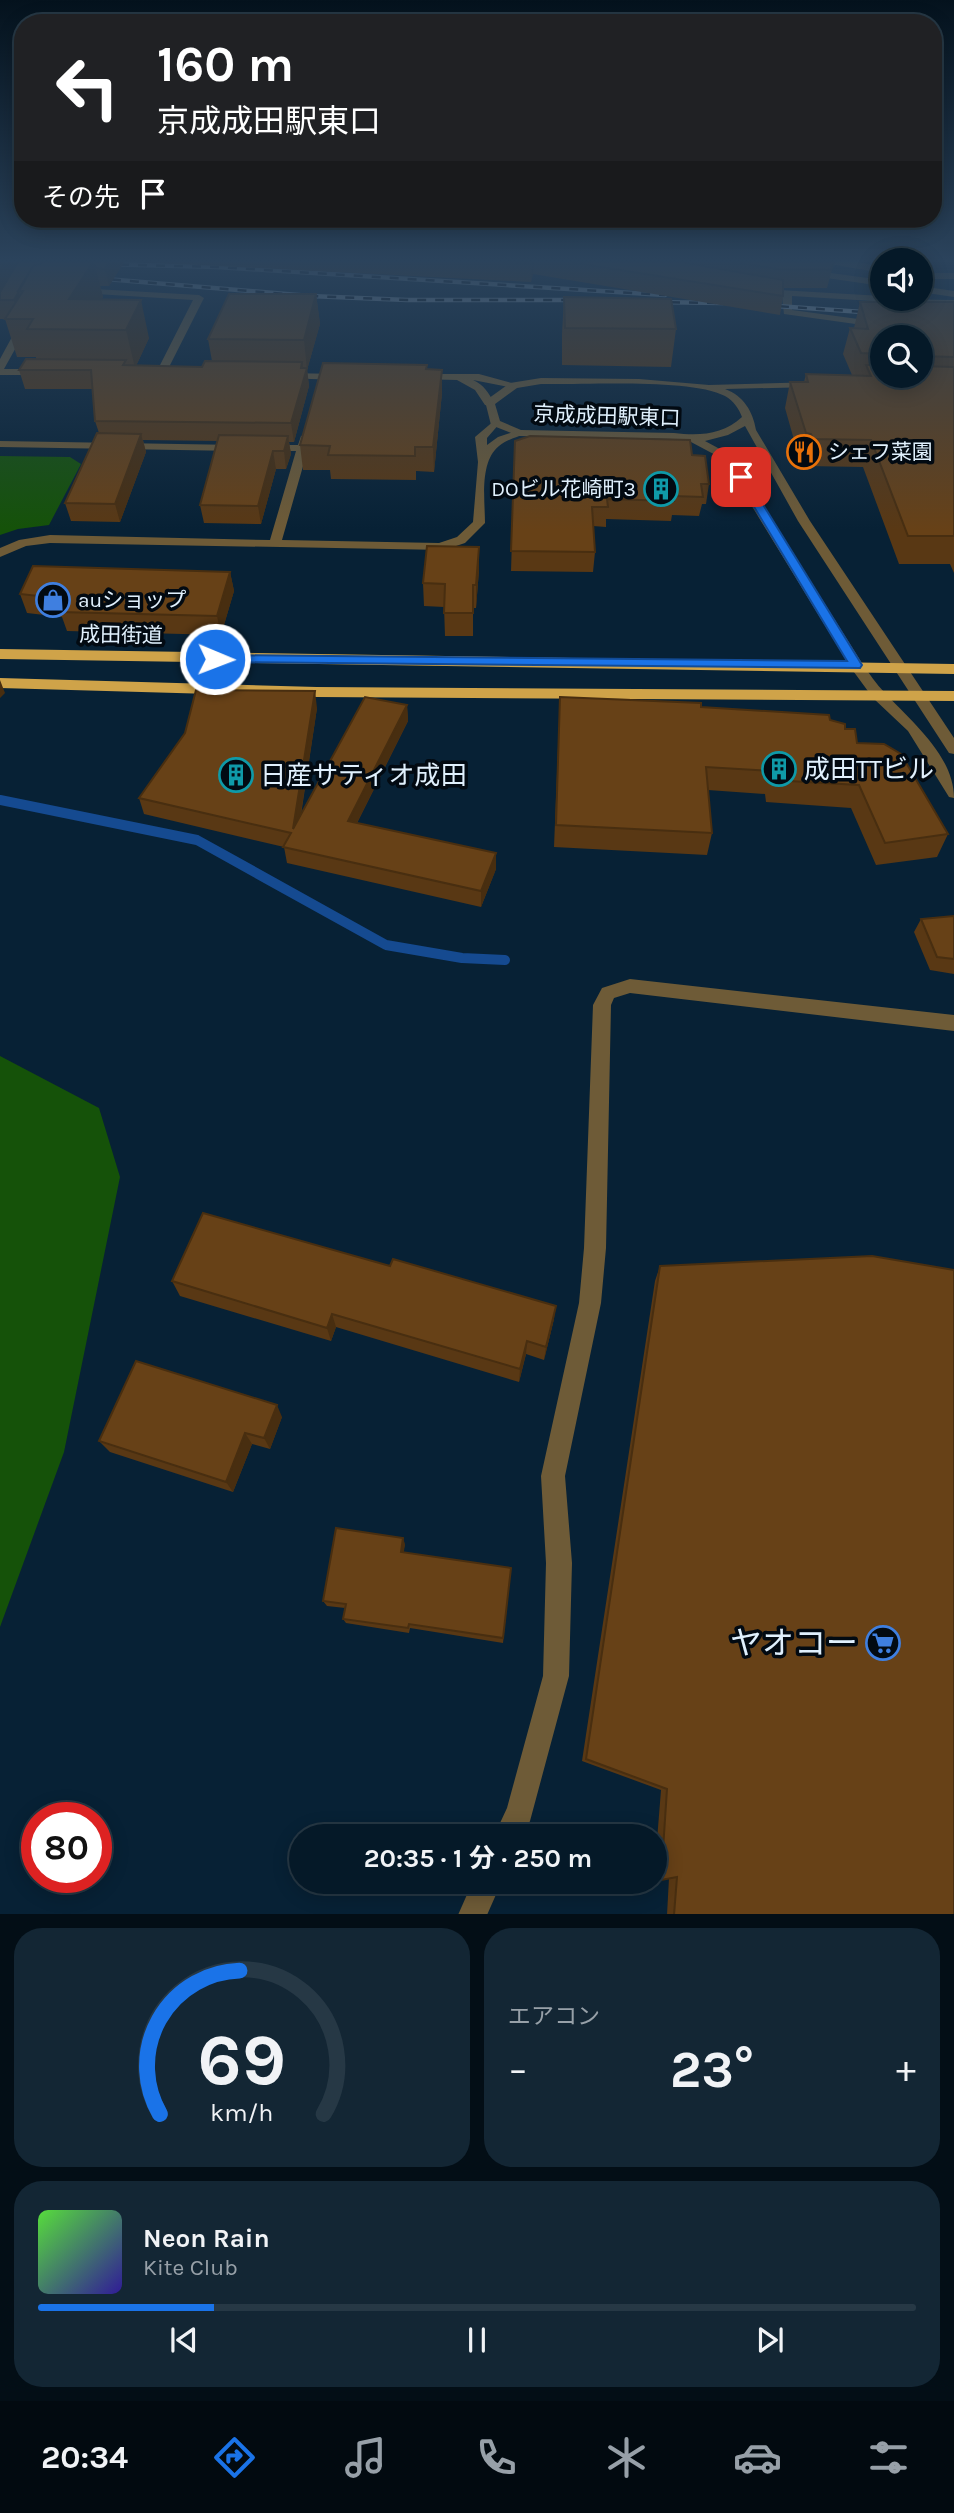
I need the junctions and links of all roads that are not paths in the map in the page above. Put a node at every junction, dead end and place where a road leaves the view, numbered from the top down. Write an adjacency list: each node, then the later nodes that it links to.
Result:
1 (10, 351): 3 (street)
2 (172, 351): 5 (street)
3 (0, 370): 4 (street)
4 (51, 372)
5 (161, 373)
6 (277, 376): 7 (street)
7 (360, 377)
8 (413, 377): 9 (street)
9 (447, 377): 12 (street); 14 (street)
10 (778, 382): 11 (street); 13 (street); 15 (street)
11 (830, 384)
12 (514, 385): 13 (street, 京成成田駅東口); 14 (street, 京成成田駅東口)
13 (706, 387): 15 (street, 京成成田駅東口)
14 (489, 403): 16 (street, 京成成田駅東口)
15 (745, 411): 19 (street); 27 (street)
16 (495, 423): 18 (street, 京成成田駅東口); 22 (street)
17 (308, 425): 21 (street)
18 (519, 433): 19 (street, 京成成田駅東口); 22 (street)
19 (694, 439): 26 (street, 京成成田駅東口)
20 (0, 444): 21 (street)
21 (302, 448): 23 (street)
22 (484, 463): 23 (street)
23 (275, 544): 24 (street)
24 (0, 552)
25 (0, 654): 26 (highway, 成田街道)
26 (856, 665): 27 (highway, 成田街道); 30 (street, 京成成田駅東口)
27 (899, 667): 28 (highway, 成田街道); 31 (street)
28 (954, 669)
29 (0, 683): 30 (highway, 成田街道)
30 (878, 695): 31 (highway, 成田街道); 34 (street, 京成成田駅東口)
31 (917, 695): 32 (highway, 成田街道); 33 (street)
32 (954, 696)
33 (954, 749)
34 (954, 793)
35 (954, 1023): 36 (street)
36 (514, 1824)
37 (482, 1894): 38 (street)
38 (472, 1914)

